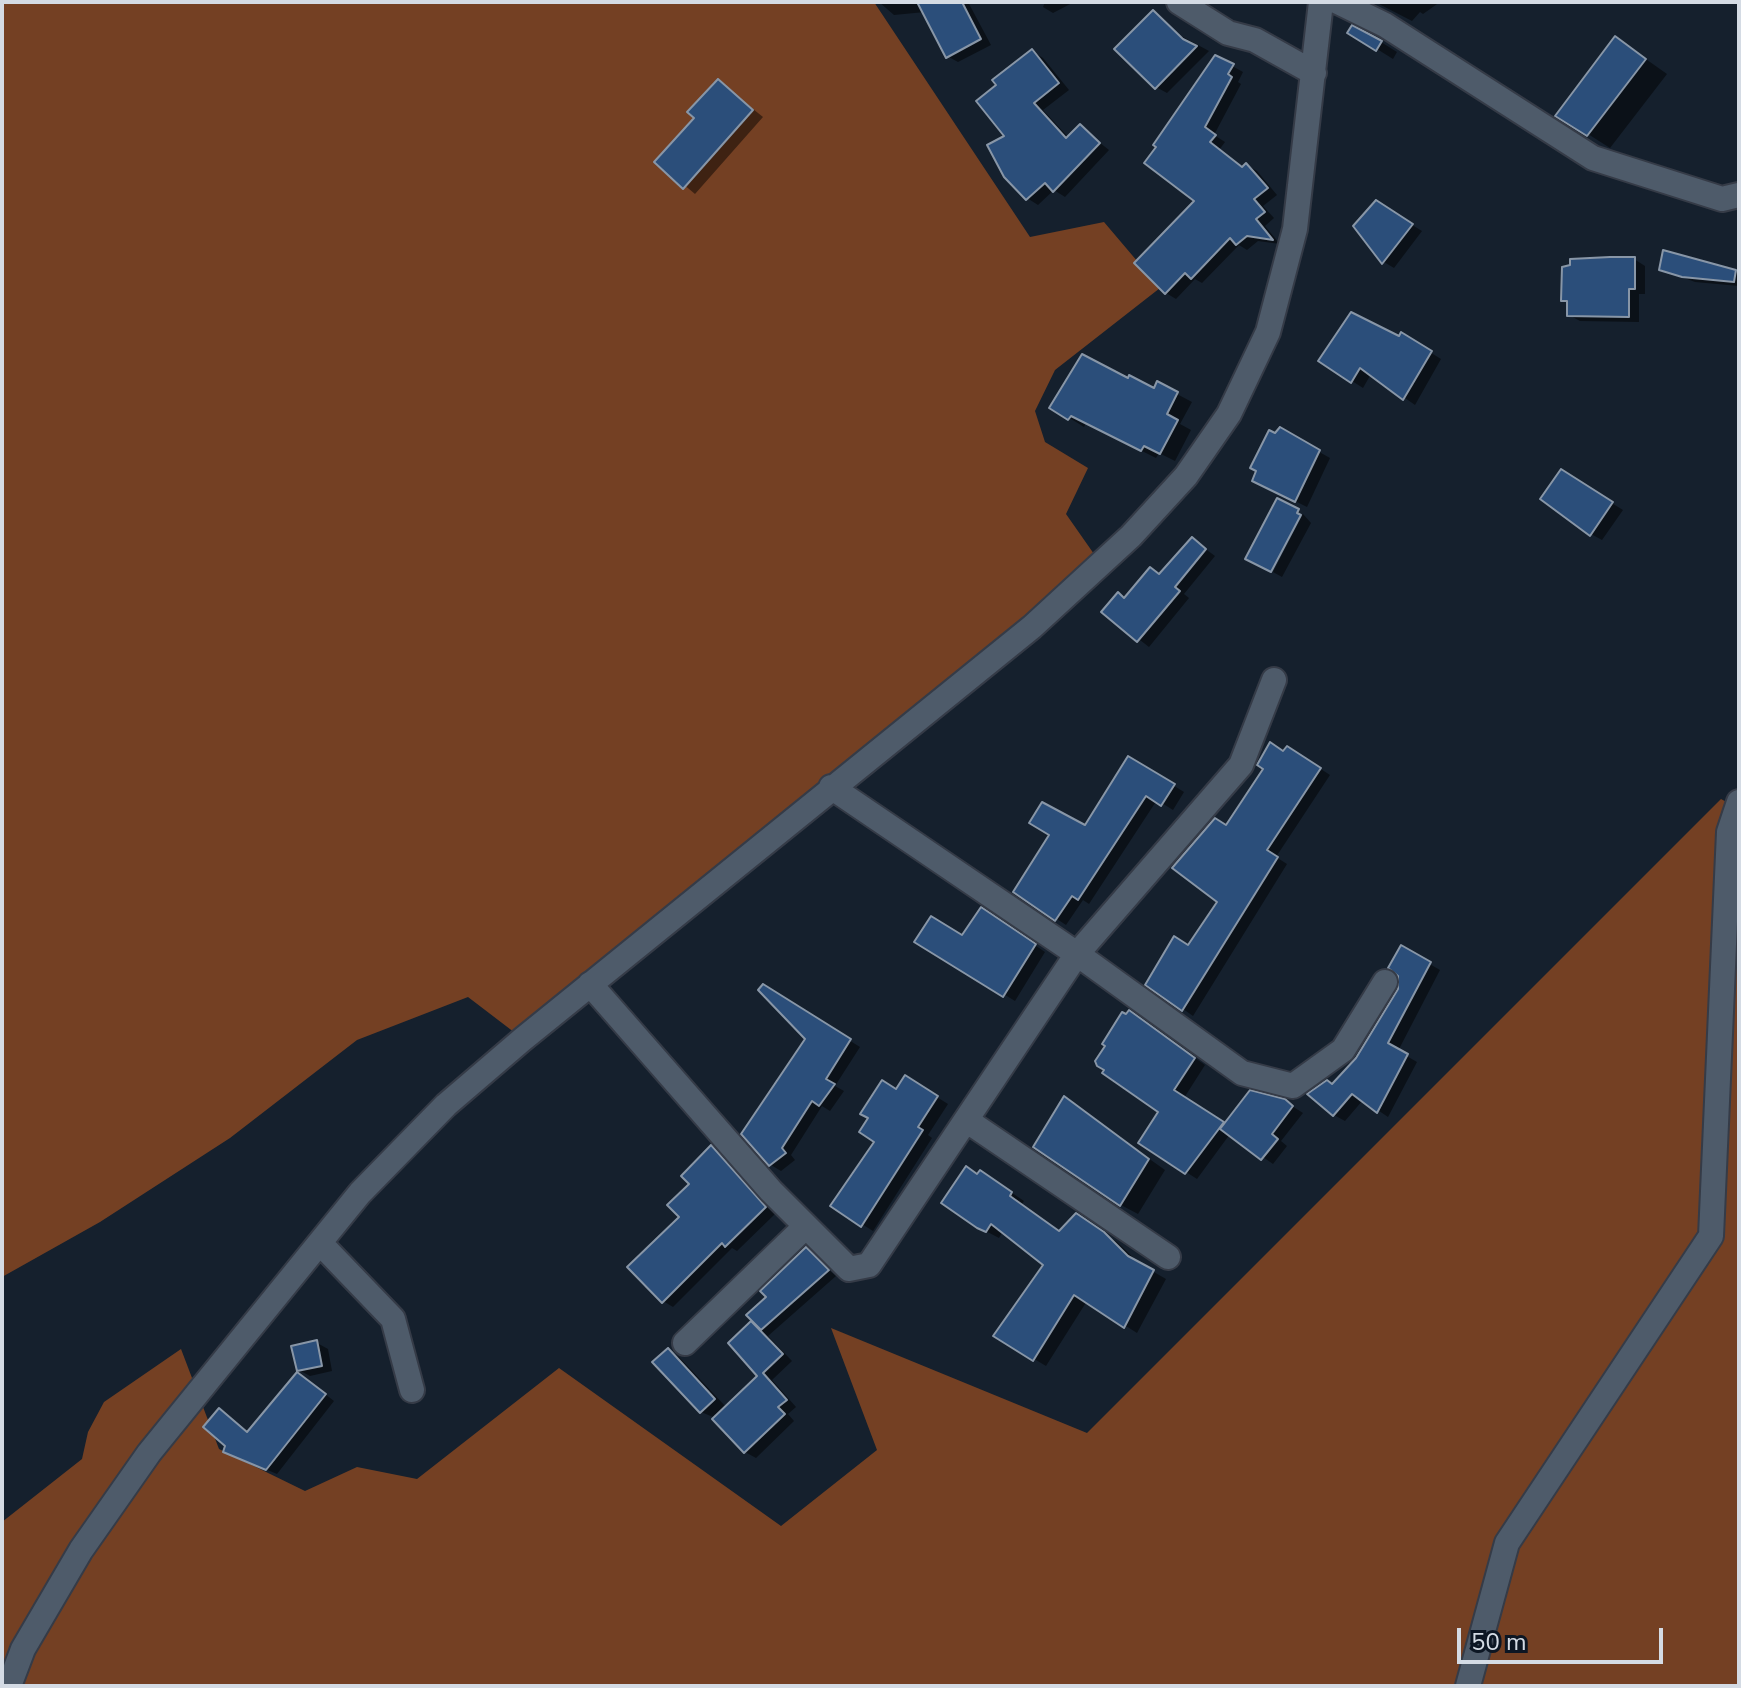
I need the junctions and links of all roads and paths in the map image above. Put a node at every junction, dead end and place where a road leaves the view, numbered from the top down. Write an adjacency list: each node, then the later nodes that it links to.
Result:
1 (1179, 2): 4 (street)
2 (1321, 2): 4 (street)
3 (1338, 2): 5 (street)
4 (1314, 73): 7 (street)
5 (1739, 195)
6 (1274, 680): 9 (street)
7 (831, 787): 9 (street); 11 (street)
8 (1739, 802): 19 (street)
9 (1077, 954): 10 (street); 12 (street)
10 (1385, 982)
11 (590, 984): 13 (street); 14 (street)
12 (966, 1120): 13 (street); 15 (street)
13 (806, 1226): 16 (street)
14 (320, 1243): 17 (street); 18 (street)
15 (1168, 1257)
16 (685, 1343)
17 (412, 1390)
18 (9, 1686)
19 (1468, 1686)

